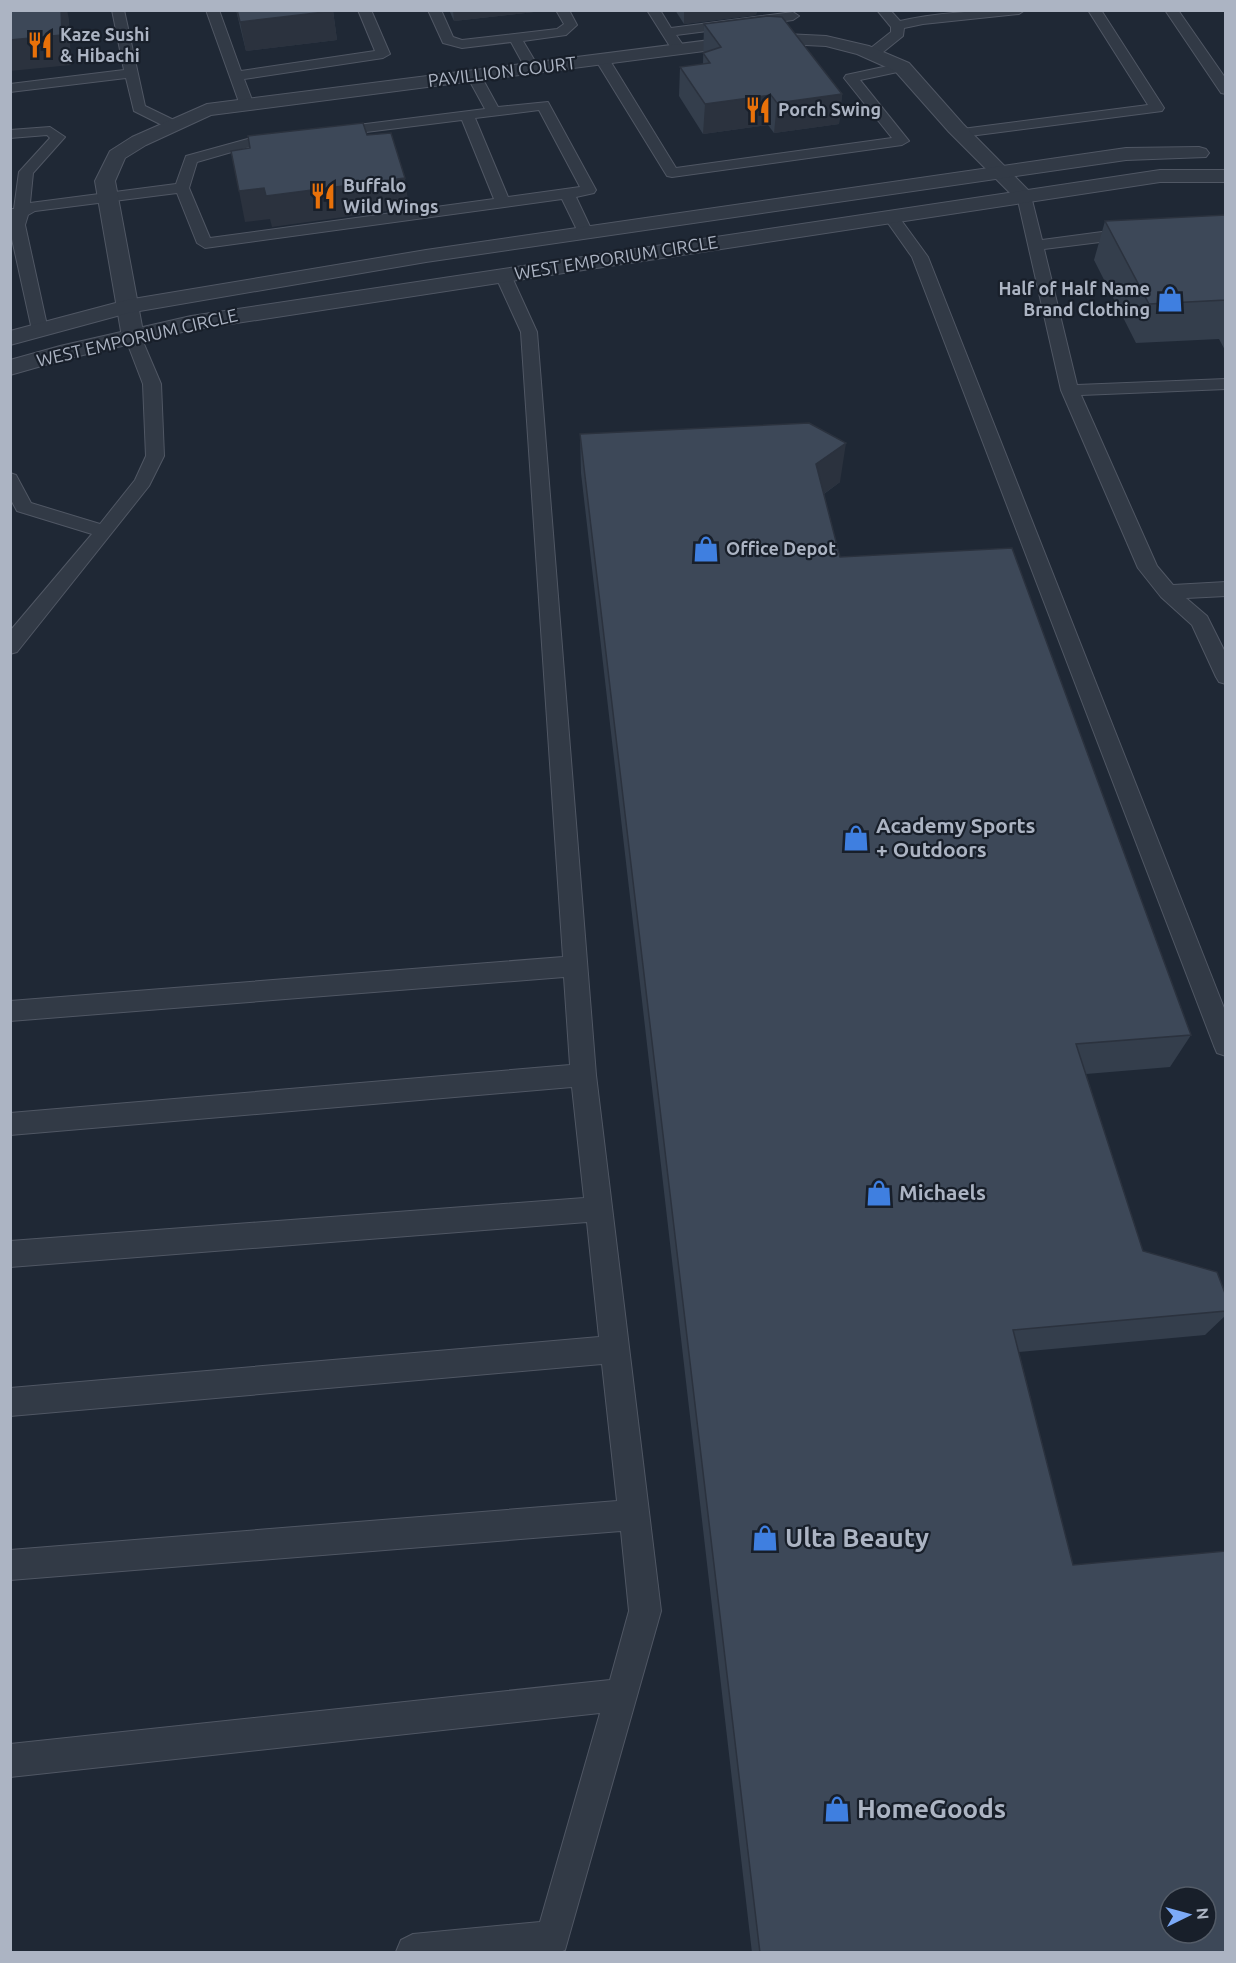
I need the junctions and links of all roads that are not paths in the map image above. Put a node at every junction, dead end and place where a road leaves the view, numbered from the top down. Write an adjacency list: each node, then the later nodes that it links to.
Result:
1 (118, 10): 21 (lane)
2 (212, 10): 22 (lane)
3 (364, 10): 22 (lane)
4 (434, 10): 14 (lane)
5 (562, 10): 14 (lane)
6 (653, 10): 13 (lane)
7 (883, 10): 12 (lane)
8 (1019, 10): 12 (lane)
9 (1094, 10): 30 (lane)
10 (1171, 10): 25 (lane)
11 (791, 13): 13 (lane); 15 (lane)
12 (897, 26): 17 (lane)
13 (667, 32): 16 (lane)
14 (515, 38): 20 (lane)
15 (808, 40): 16 (street, PAVILLION COURT); 17 (street, PAVILLION COURT)
16 (680, 50): 18 (street, PAVILLION COURT)
17 (872, 54): 19 (street, PAVILLION COURT)
18 (602, 59): 19 (lane); 20 (street, PAVILLION COURT)
19 (902, 67): 30 (street, PAVILLION COURT)
20 (532, 68): 23 (street, PAVILLION COURT)
21 (131, 73): 24 (lane); 29 (lane)
22 (236, 76): 26 (lane)
23 (474, 76): 26 (street, PAVILLION COURT); 27 (lane)
24 (10, 88)
25 (1226, 90)
26 (247, 105): 29 (street, PAVILLION COURT)
27 (494, 112): 28 (lane); 37 (lane)
28 (467, 115): 36 (lane); 40 (lane)
29 (173, 126): 39 (street, PAVILLION COURT)
30 (962, 133): 33 (street, PAVILLION COURT)
31 (10, 134): 35 (lane)
32 (1218, 154): 33 (street, WEST EMPORIUM CIRCLE)
33 (1001, 172): 38 (street, PAVILLION COURT); 44 (street, WEST EMPORIUM CIRCLE)
34 (1226, 176): 38 (street, WEST EMPORIUM CIRCLE)
35 (18, 179): 41 (lane)
36 (182, 188): 39 (lane); 40 (lane)
37 (567, 194): 40 (lane); 44 (lane)
38 (1024, 196): 42 (street, WEST EMPORIUM CIRCLE); 45 (lane)
39 (108, 198): 41 (lane); 48 (street, PAVILLION COURT)
40 (503, 203)
41 (16, 213): 49 (lane)
42 (891, 216): 46 (street, WEST EMPORIUM CIRCLE); 65 (lane)
43 (1150, 230): 45 (lane)
44 (585, 233): 46 (street); 48 (street, WEST EMPORIUM CIRCLE)
45 (1036, 244): 54 (lane)
46 (601, 261): 47 (street, WEST EMPORIUM CIRCLE)
47 (503, 275): 50 (street, WEST EMPORIUM CIRCLE); 63 (lane)
48 (127, 307): 49 (street, WEST EMPORIUM CIRCLE); 50 (street, PAVILLION COURT)
49 (40, 330): 51 (street, WEST EMPORIUM CIRCLE)
50 (133, 337): 52 (street, WEST EMPORIUM CIRCLE); 58 (lane)
51 (10, 338)
52 (10, 368)
53 (1226, 384): 54 (lane)
54 (1070, 390): 60 (lane)
55 (10, 479): 56 (lane)
56 (24, 507): 57 (lane); 58 (lane)
57 (10, 521)
58 (104, 531): 61 (lane)
59 (1226, 589): 60 (lane)
60 (1168, 592): 62 (lane)
61 (10, 646)
62 (1226, 677)
63 (574, 966): 64 (lane); 66 (lane)
64 (10, 1011)
65 (1226, 1046)
66 (583, 1075): 67 (lane); 68 (lane)
67 (10, 1124)
68 (599, 1209): 69 (lane); 70 (lane)
69 (10, 1254)
70 (615, 1349): 71 (lane); 72 (lane)
71 (10, 1402)
72 (634, 1515): 73 (lane); 74 (lane)
73 (10, 1564)
74 (621, 1695): 75 (lane); 76 (lane)
75 (10, 1761)
76 (553, 1945): 77 (lane)
77 (413, 1953)

